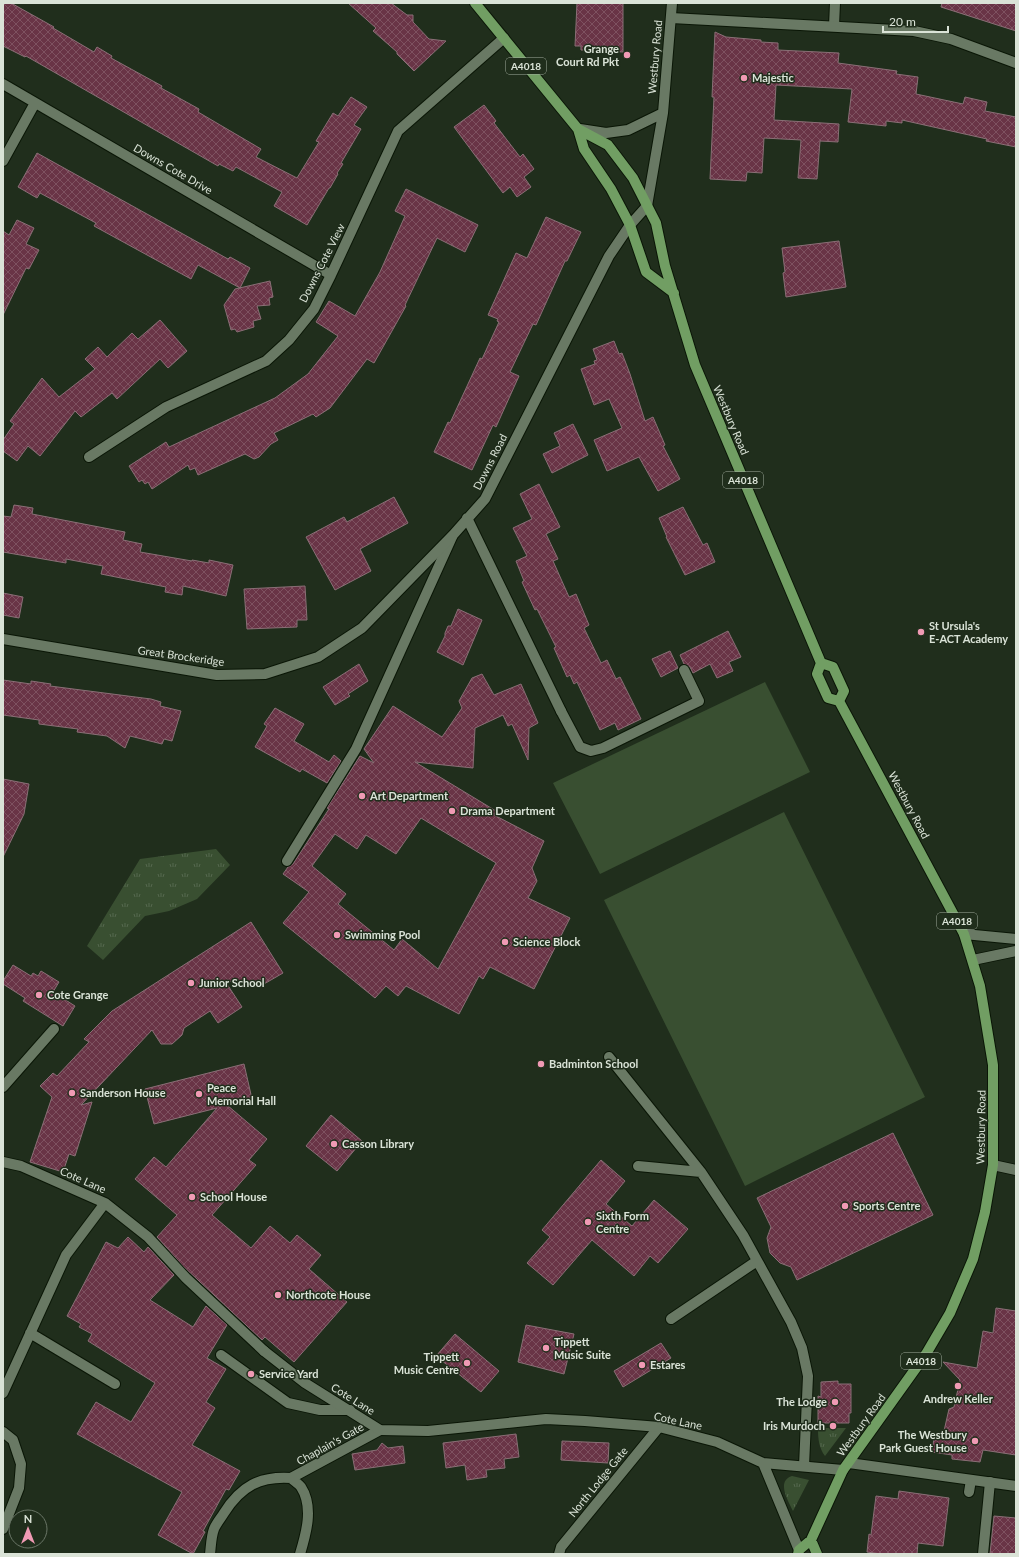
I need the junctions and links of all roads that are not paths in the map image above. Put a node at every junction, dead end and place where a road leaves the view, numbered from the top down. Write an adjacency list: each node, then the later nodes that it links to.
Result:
1 (475, 3): 6 (main road, A4018)
2 (672, 3): 4 (street, Westbury Road)
3 (835, 3): 5 (street)
4 (671, 18): 5 (street); 10 (street, Westbury Road)
5 (834, 26): 7 (street)
6 (504, 38): 11 (main road, A4018); 15 (street, Downs Cote View)
7 (1016, 63)
8 (3, 84): 9 (street, Downs Cote Drive)
9 (35, 103): 12 (street); 15 (street, Downs Cote Drive)
10 (663, 113): 11 (street); 13 (street, Westbury Road)
11 (578, 129): 13 (main road, Westbury Road / A4018); 14 (main road, A4018)
12 (3, 162)
13 (647, 206): 14 (street, Downs Road); 16 (main road, Westbury Road / A4018)
14 (630, 225): 16 (main road, A4018); 18 (street, Downs Road)
15 (332, 275): 17 (street, Downs Cote View)
16 (674, 293): 21 (main road, Westbury Road / A4018)
17 (89, 457)
18 (467, 518): 19 (street, Great Brockeridge); 22 (street)
19 (453, 535): 20 (street, Great Brockeridge); 24 (street)
20 (3, 639)
21 (821, 663): 23 (main road, Westbury Road / A4018); 23 (main road)
22 (684, 670)
23 (839, 701): 25 (main road, Westbury Road / A4018)
24 (287, 861)
25 (964, 934): 26 (street); 28 (main road, Westbury Road / A4018)
26 (1016, 939)
27 (1016, 951): 28 (street)
28 (973, 960): 33 (main road, Westbury Road / A4018)
29 (54, 1029): 31 (street)
30 (609, 1057): 36 (street)
31 (3, 1087)
32 (3, 1162): 37 (street, Cote Lane)
33 (993, 1165): 35 (street); 50 (main road, Westbury Road / A4018)
34 (638, 1166): 36 (street)
35 (1016, 1170)
36 (701, 1172): 38 (street)
37 (105, 1203): 40 (street); 44 (street, Cote Lane)
38 (757, 1261): 39 (street); 49 (street)
39 (671, 1319)
40 (30, 1333): 42 (street); 43 (street)
41 (220, 1355): 44 (street)
42 (114, 1384)
43 (3, 1393)
44 (350, 1410): 46 (street, Cote Lane)
45 (659, 1427): 46 (street, Cote Lane); 48 (street, Cote Lane); 61 (street, North Lodge Gate)
46 (380, 1430): 51 (street, Chaplain's Gate)
47 (3, 1432): 56 (street)
48 (763, 1463): 49 (street, Cote Lane); 58 (street)
49 (804, 1466): 50 (street, Cote Lane)
50 (846, 1467): 52 (street, Cote Lane); 57 (main road, Westbury Road / A4018)
51 (291, 1478): 59 (street, Chaplain's Gate); 60 (street, Chaplain's Gate)
52 (971, 1480): 53 (street, Cote Lane); 55 (street)
53 (990, 1482): 54 (street, Cote Lane); 63 (street)
54 (1016, 1486)
55 (969, 1492)
56 (3, 1529)
57 (811, 1540): 58 (main road, Westbury Road / A4018); 62 (main road)
58 (798, 1552)
59 (210, 1554)
60 (300, 1554)
61 (558, 1554)
62 (817, 1554)
63 (983, 1554)

